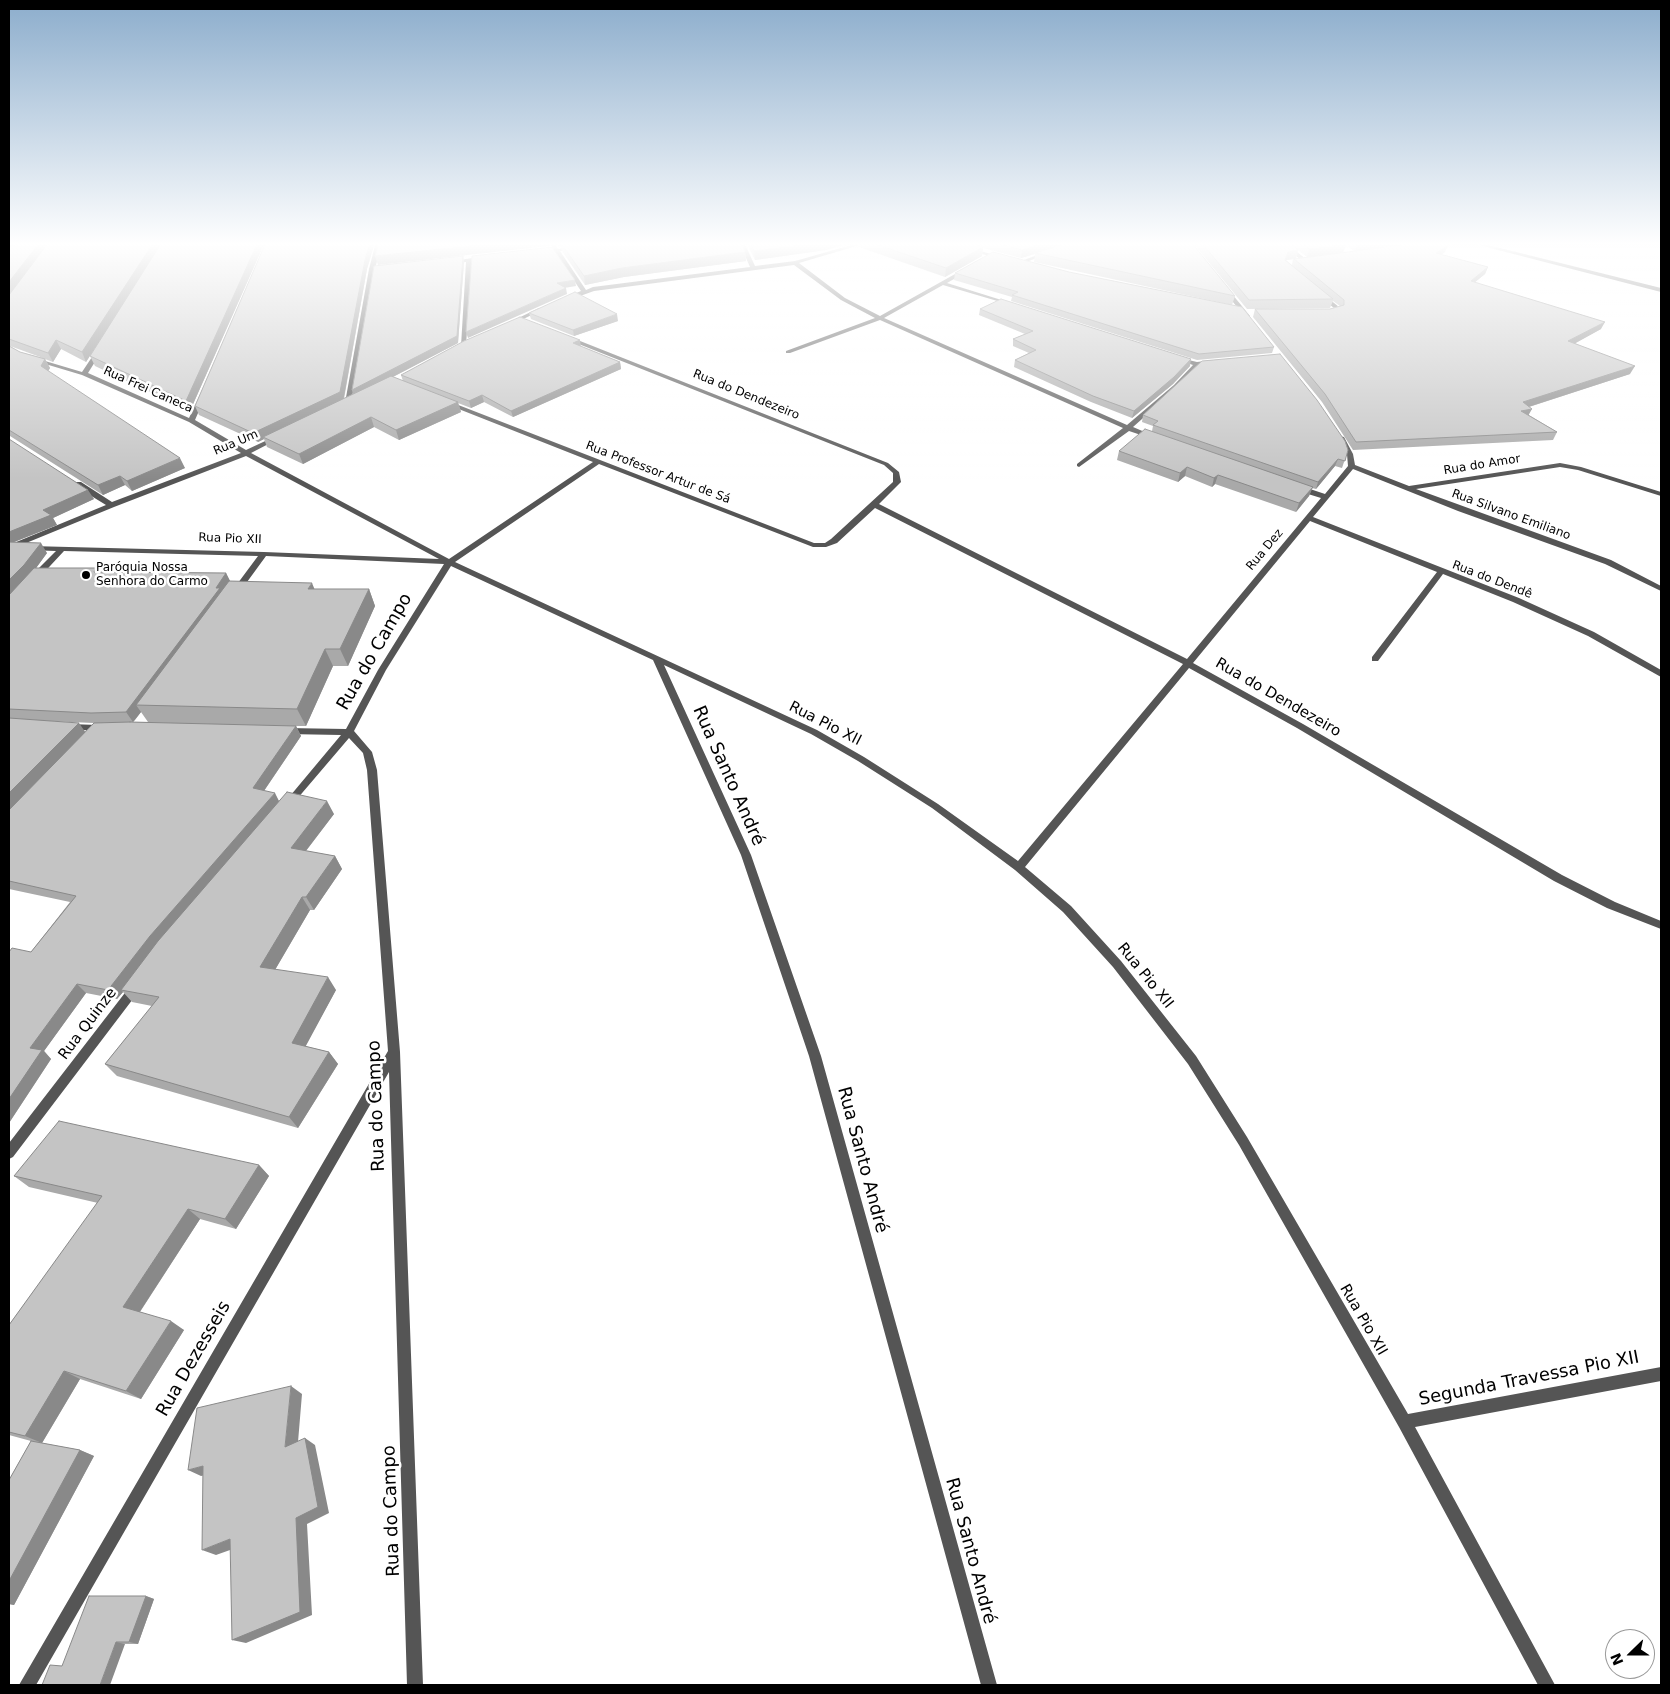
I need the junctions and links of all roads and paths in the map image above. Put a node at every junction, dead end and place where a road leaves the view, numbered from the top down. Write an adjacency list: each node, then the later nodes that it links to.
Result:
1 (363, 321): 21 (street)
2 (465, 321): 10 (street)
3 (514, 321): 6 (street)
4 (872, 321): 12 (street)
5 (887, 321): 24 (street)
6 (504, 326)
7 (557, 333): 33 (street, Rua do Dendezeiro)
8 (105, 341): 17 (street)
9 (471, 341): 10 (street)
10 (463, 345): 11 (street)
11 (454, 350)
12 (788, 352)
13 (1168, 355): 16 (street)
14 (28, 358): 17 (street, Rua Frei Caneca)
15 (1221, 362): 16 (street)
16 (1197, 364): 24 (street)
17 (84, 374): 23 (street, Rua Frei Caneca)
18 (203, 394): 23 (street)
19 (356, 400): 21 (street)
20 (440, 400): 29 (street, Rua Professor Artur de Sá)
21 (348, 403): 22 (street)
22 (340, 407)
23 (191, 421): 28 (street, Rua Frei Caneca)
24 (1128, 428): 27 (street); 30 (street)
25 (1337, 430): 31 (street)
26 (288, 432): 28 (street, Rua Um)
27 (1156, 438)
28 (246, 453): 38 (street, Rua Um); 44 (street, Rua Pio XII)
29 (598, 462): 39 (street, Rua Professor Artur de Sá); 44 (street)
30 (1079, 465)
31 (1352, 466): 35 (street, Rua Silvano Emiliano); 37 (street, Rua Dez)
32 (70, 479): 38 (street)
33 (897, 482): 39 (street, Rua Professor Artur de Sá)
34 (1288, 484): 37 (street)
35 (1408, 488): 36 (street, Rua do Amor); 47 (street, Rua Silvano Emiliano)
36 (1661, 494)
37 (1325, 497): 40 (street, Rua Dez)
38 (111, 505): 41 (street, Rua Um)
39 (874, 505): 51 (street, Rua do Dendezeiro)
40 (1308, 518): 45 (street, Rua do Dendê); 51 (street, Rua Dez)
41 (9, 548): 42 (street, Rua Pio XII)
42 (63, 548): 43 (street, Rua Pio XII); 46 (street)
43 (264, 554): 44 (street, Rua Pio XII); 48 (street)
44 (449, 562): 50 (street, Rua Pio XII); 56 (street, Rua do Campo)
45 (1442, 572): 49 (street); 52 (street, Rua do Dendê)
46 (29, 583)
47 (1661, 589)
48 (229, 601)
49 (1375, 659)
50 (656, 660): 58 (street, Rua Pio XII); 67 (street, Rua Santo André)
51 (1189, 664): 58 (street, Rua Dez); 59 (street, Rua do Dendezeiro)
52 (1661, 674)
53 (58, 726): 54 (street)
54 (99, 731)
55 (279, 731): 56 (street)
56 (349, 732): 57 (street); 61 (street, Rua do Campo)
57 (278, 815)
58 (1019, 867): 64 (street, Rua Pio XII)
59 (1661, 925)
60 (140, 982): 62 (street, Rua Quinze)
61 (394, 1052): 65 (street, Rua Dezesseis); 66 (street, Rua do Campo)
62 (9, 1153)
63 (1661, 1374): 64 (street, Segunda Travessa Pio XII)
64 (1404, 1422): 68 (street, Rua Pio XII)
65 (26, 1685)
66 (415, 1685)
67 (989, 1685)
68 (1547, 1685)

